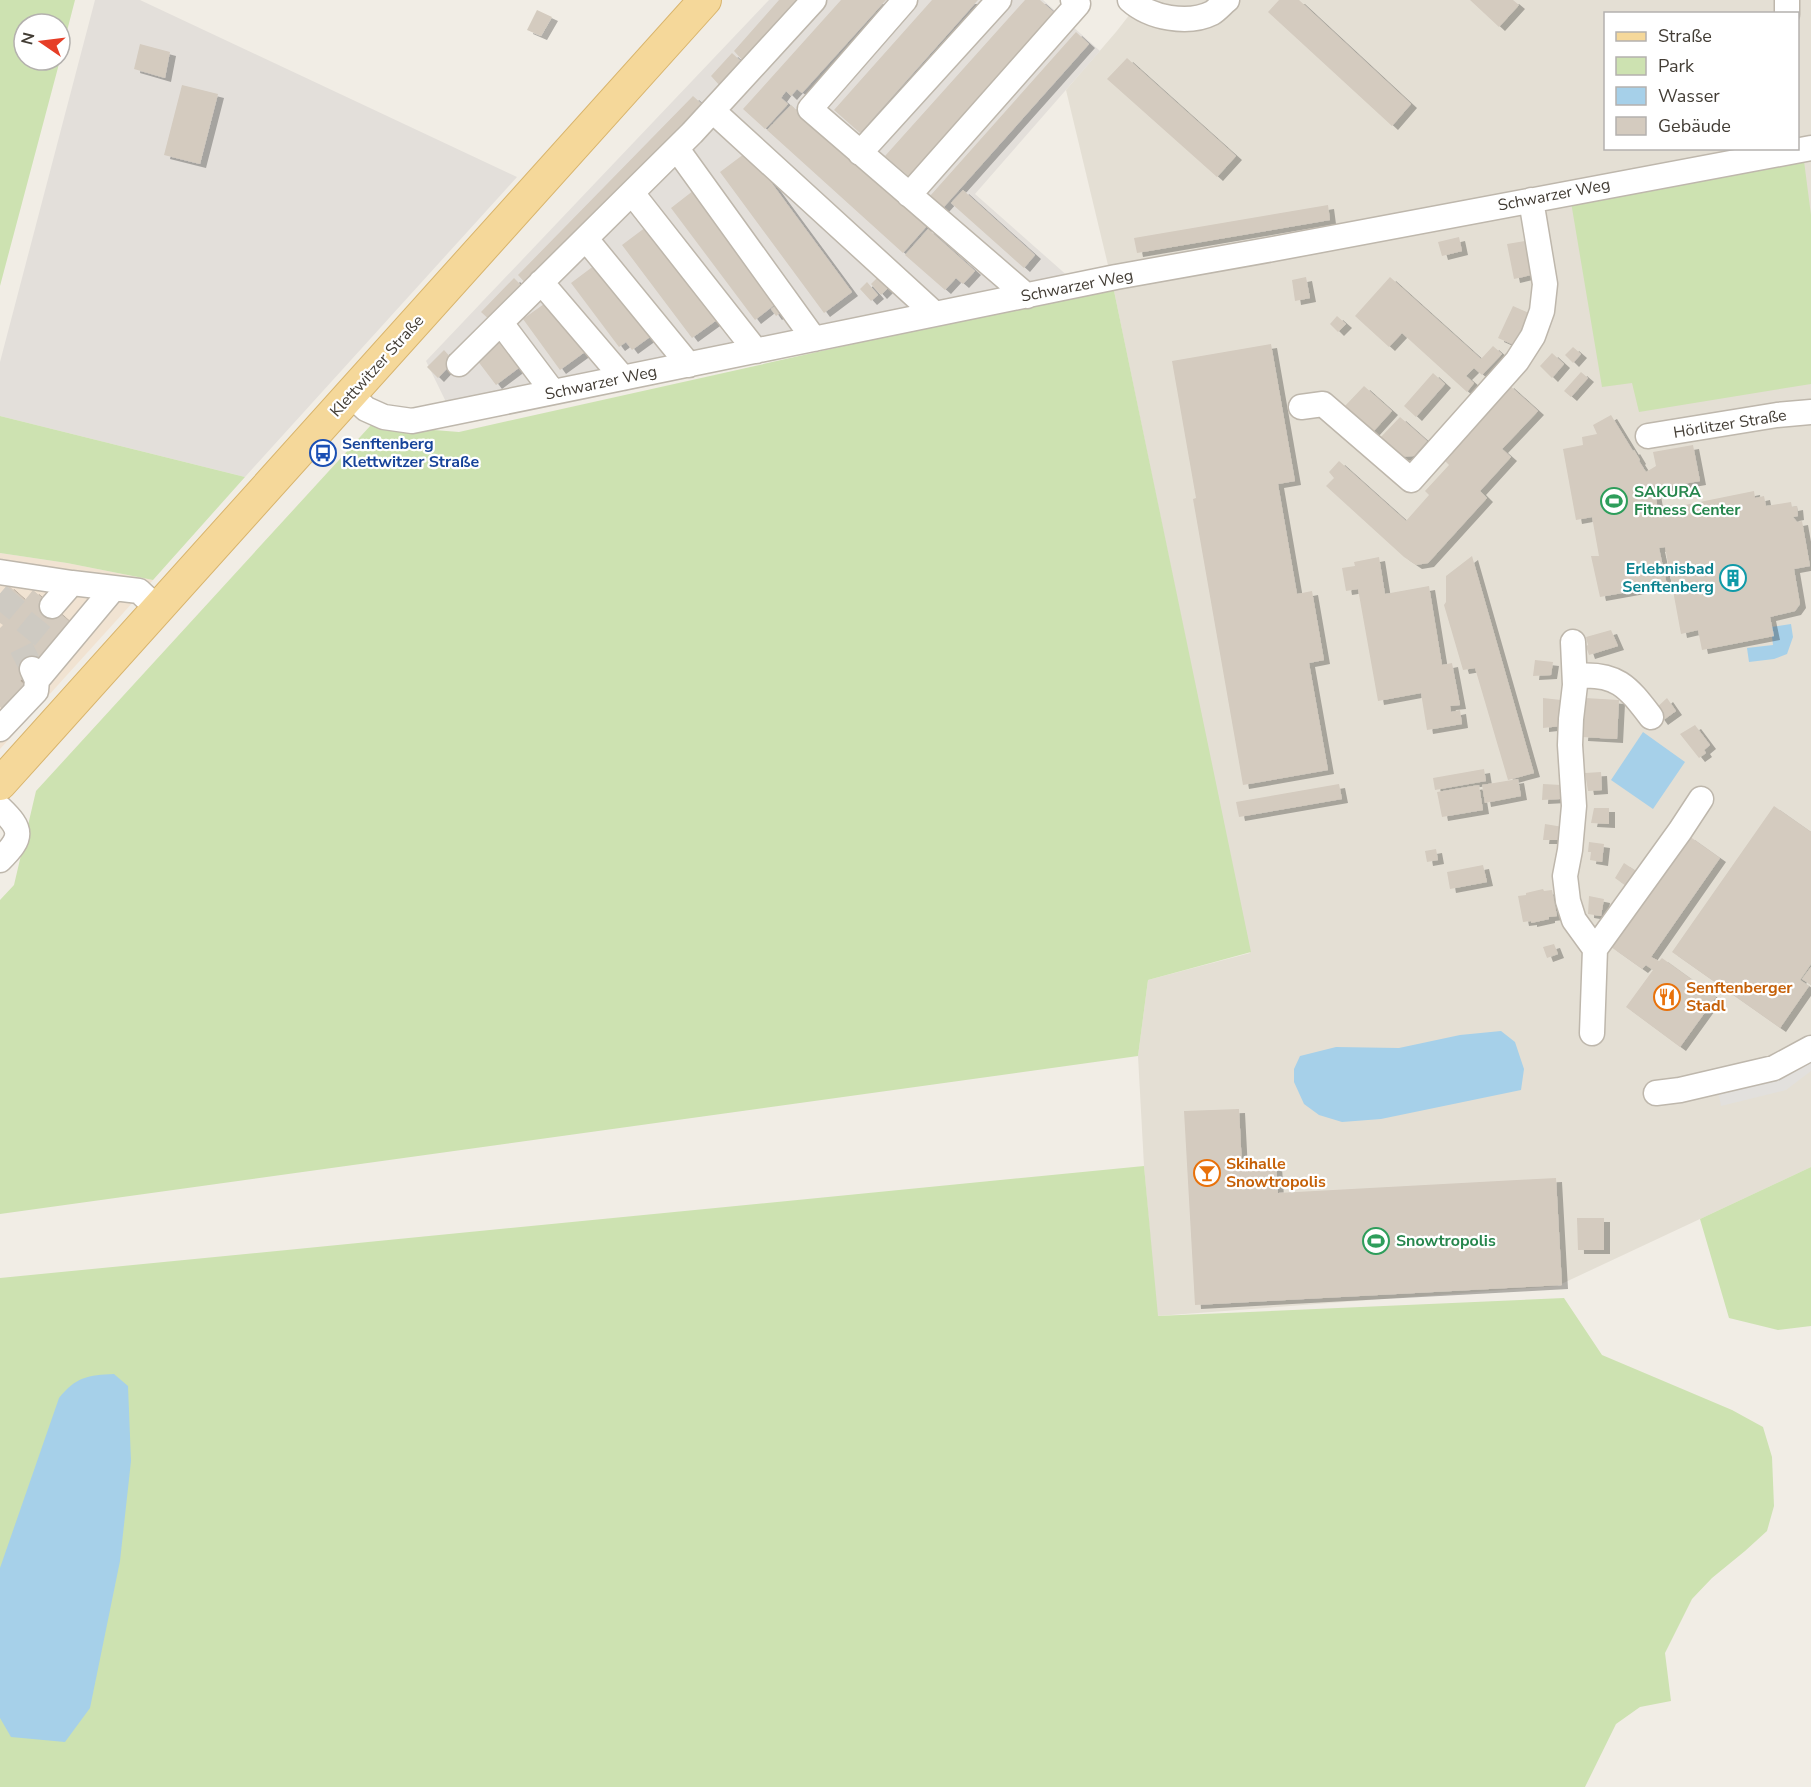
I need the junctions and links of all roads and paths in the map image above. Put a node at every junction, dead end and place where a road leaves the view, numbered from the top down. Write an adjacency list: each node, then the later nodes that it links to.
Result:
1 (705, 0): 26 (main road, Klettwitzer Straße)
2 (814, 0): 8 (street)
3 (905, 0): 11 (street)
4 (999, 0): 11 (street)
5 (1073, 0): 13 (street)
6 (1130, 0): 7 (street)
7 (1227, 0)
8 (713, 111): 10 (street); 18 (street)
9 (1811, 148): 14 (street, Schwarzer Weg)
10 (677, 149): 12 (street); 20 (street)
11 (860, 153): 13 (street)
12 (632, 193): 15 (street); 21 (street)
13 (909, 195): 17 (street)
14 (1531, 200): 17 (street, Schwarzer Weg); 27 (street)
15 (586, 239): 16 (street); 23 (street)
16 (542, 282): 19 (street); 24 (street)
17 (1027, 296): 18 (street, Schwarzer Weg)
18 (934, 314): 20 (street, Schwarzer Weg)
19 (501, 322): 22 (street); 25 (street)
20 (814, 339): 21 (street, Schwarzer Weg)
21 (756, 351): 23 (street, Schwarzer Weg)
22 (459, 364)
23 (689, 365): 24 (street, Schwarzer Weg)
24 (623, 378): 25 (street, Schwarzer Weg)
25 (553, 392): 26 (street, Schwarzer Weg)
26 (351, 395): 34 (main road, Klettwitzer Straße)
27 (1301, 407)
28 (1811, 412): 29 (street, Hörlitzer Straße)
29 (1648, 436)
30 (0, 572): 31 (street)
31 (72, 583): 32 (street); 33 (street)
32 (113, 589): 34 (street); 38 (street)
33 (52, 606)
34 (158, 609): 39 (main road, Klettwitzer Straße)
35 (1573, 642): 36 (street)
36 (1575, 676): 37 (street); 44 (street)
37 (1652, 717)
38 (0, 731): 39 (street)
39 (25, 756): 40 (main road, Klettwitzer Straße)
40 (0, 784)
41 (1701, 799): 44 (street)
42 (0, 808): 43 (street)
43 (0, 860)
44 (1595, 949): 45 (street)
45 (1593, 1032)
46 (1811, 1048): 47 (street)
47 (1656, 1093)

